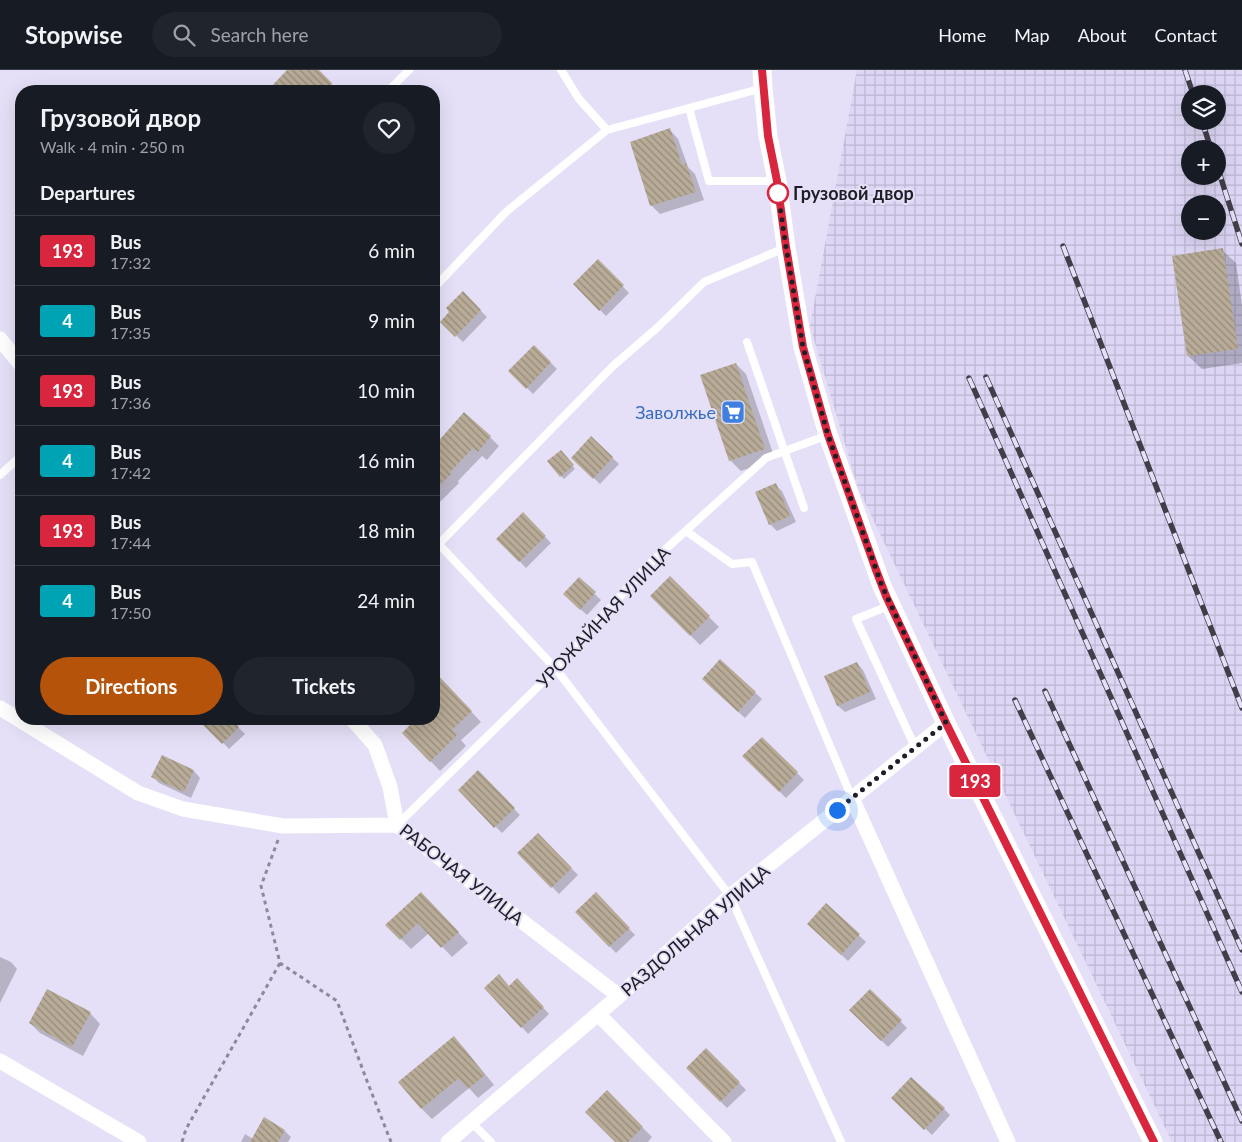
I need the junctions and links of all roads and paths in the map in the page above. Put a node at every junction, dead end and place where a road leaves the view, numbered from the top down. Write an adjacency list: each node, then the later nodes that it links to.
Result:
1 (409, 70): 4 (lane)
2 (561, 70): 6 (lane)
3 (762, 79): 5 (lane); 7 (street)
4 (394, 85)
5 (689, 108): 6 (lane); 7 (lane)
6 (607, 130): 9 (lane)
7 (777, 181): 8 (street)
8 (786, 247): 13 (street); 19 (lane)
9 (440, 282)
10 (0, 339): 12 (street)
11 (747, 342): 14 (lane)
12 (15, 358)
13 (828, 435): 14 (lane, УРОЖАЙНАЯ УЛИЦА); 21 (street)
14 (784, 451): 17 (lane); 18 (lane, УРОЖАЙНАЯ УЛИЦА)
15 (15, 461): 16 (lane)
16 (0, 475)
17 (804, 508)
18 (686, 531): 22 (lane, УРОЖАЙНАЯ УЛИЦА); 29 (lane)
19 (440, 539)
20 (440, 549): 22 (lane)
21 (891, 605): 25 (street); 28 (lane)
22 (556, 669): 30 (lane, УРОЖАЙНАЯ УЛИЦА); 32 (lane)
23 (0, 708): 24 (street)
24 (15, 717)
25 (946, 723): 28 (street, РАЗДОЛЬНАЯ УЛИЦА); 46 (street)
26 (28, 725): 31 (street)
27 (357, 725): 30 (street, РАБОЧАЯ УЛИЦА)
28 (915, 747): 29 (street, РАЗДОЛЬНАЯ УЛИЦА)
29 (852, 798): 32 (street, РАЗДОЛЬНАЯ УЛИЦА); 45 (street)
30 (397, 825): 31 (street); 34 (street, РАБОЧАЯ УЛИЦА)
31 (283, 826): 33 (path)
32 (730, 896): 34 (street, РАЗДОЛЬНАЯ УЛИЦА); 44 (lane)
33 (280, 963): 39 (path); 40 (path)
34 (619, 996): 35 (street, РАЗДОЛЬНАЯ УЛИЦА)
35 (598, 1014): 37 (street, РАЗДОЛЬНАЯ УЛИЦА); 43 (street)
36 (0, 1061): 38 (street)
37 (471, 1122): 41 (street, РАЗДОЛЬНАЯ УЛИЦА); 42 (lane)
38 (140, 1142)
39 (182, 1142)
40 (391, 1142)
41 (448, 1142)
42 (492, 1142)
43 (724, 1142)
44 (841, 1142)
45 (1008, 1142)
46 (1154, 1142)

